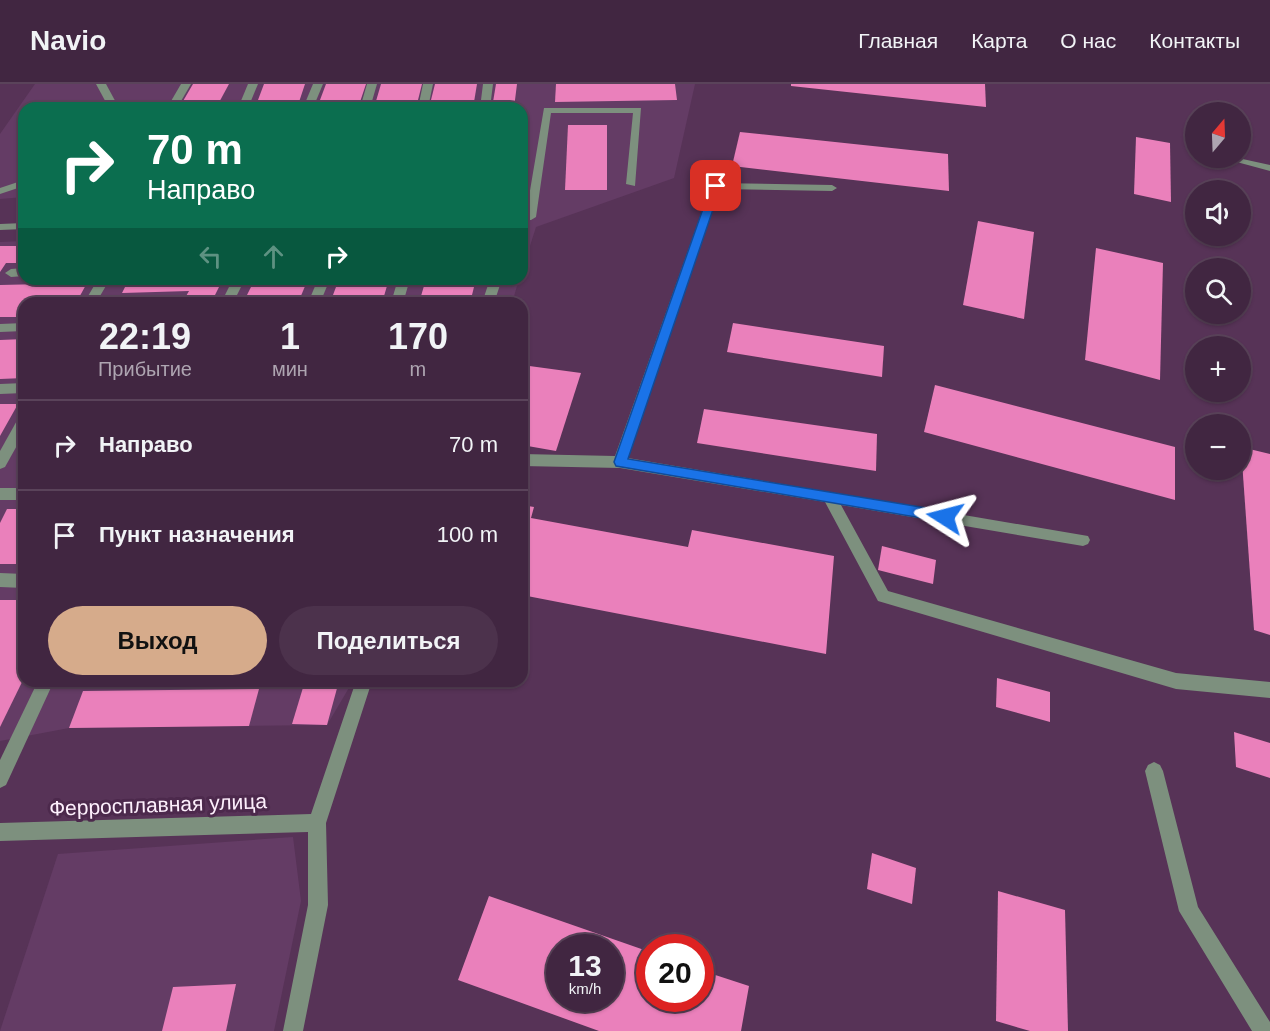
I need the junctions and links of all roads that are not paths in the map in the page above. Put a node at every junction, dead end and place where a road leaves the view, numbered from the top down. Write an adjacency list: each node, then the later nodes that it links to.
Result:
1 (101, 84): 8 (street)
2 (186, 84): 9 (street)
3 (253, 84): 10 (street)
4 (318, 84): 11 (street)
5 (372, 84): 12 (street)
6 (428, 84): 13 (street)
7 (488, 84): 14 (street)
8 (111, 102)
9 (176, 102)
10 (246, 102)
11 (310, 102)
12 (367, 102)
13 (424, 102)
14 (486, 102)
15 (1251, 164): 16 (street)
16 (1270, 168)
17 (631, 184): 21 (street)
18 (18, 185): 20 (street)
19 (832, 188): 33 (street)
20 (0, 191)
21 (528, 217)
22 (0, 226): 23 (street)
23 (18, 226)
24 (18, 272): 25 (street)
25 (11, 273)
26 (18, 327): 27 (street)
27 (0, 328)
28 (18, 388): 29 (street)
29 (0, 389)
30 (18, 431): 32 (street)
31 (528, 460): 33 (street)
32 (0, 461)
33 (620, 462): 36 (street)
34 (0, 494): 35 (street)
35 (18, 494)
36 (830, 498): 37 (street); 42 (street)
37 (1083, 540)
38 (0, 580): 39 (street)
39 (18, 581)
40 (43, 687): 44 (street)
41 (362, 687): 45 (street)
42 (1270, 690)
43 (1154, 771): 48 (street)
44 (0, 779)
45 (317, 824): 46 (street, Ферросплавная улица); 47 (street)
46 (0, 832)
47 (293, 1031)
48 (1264, 1031)

